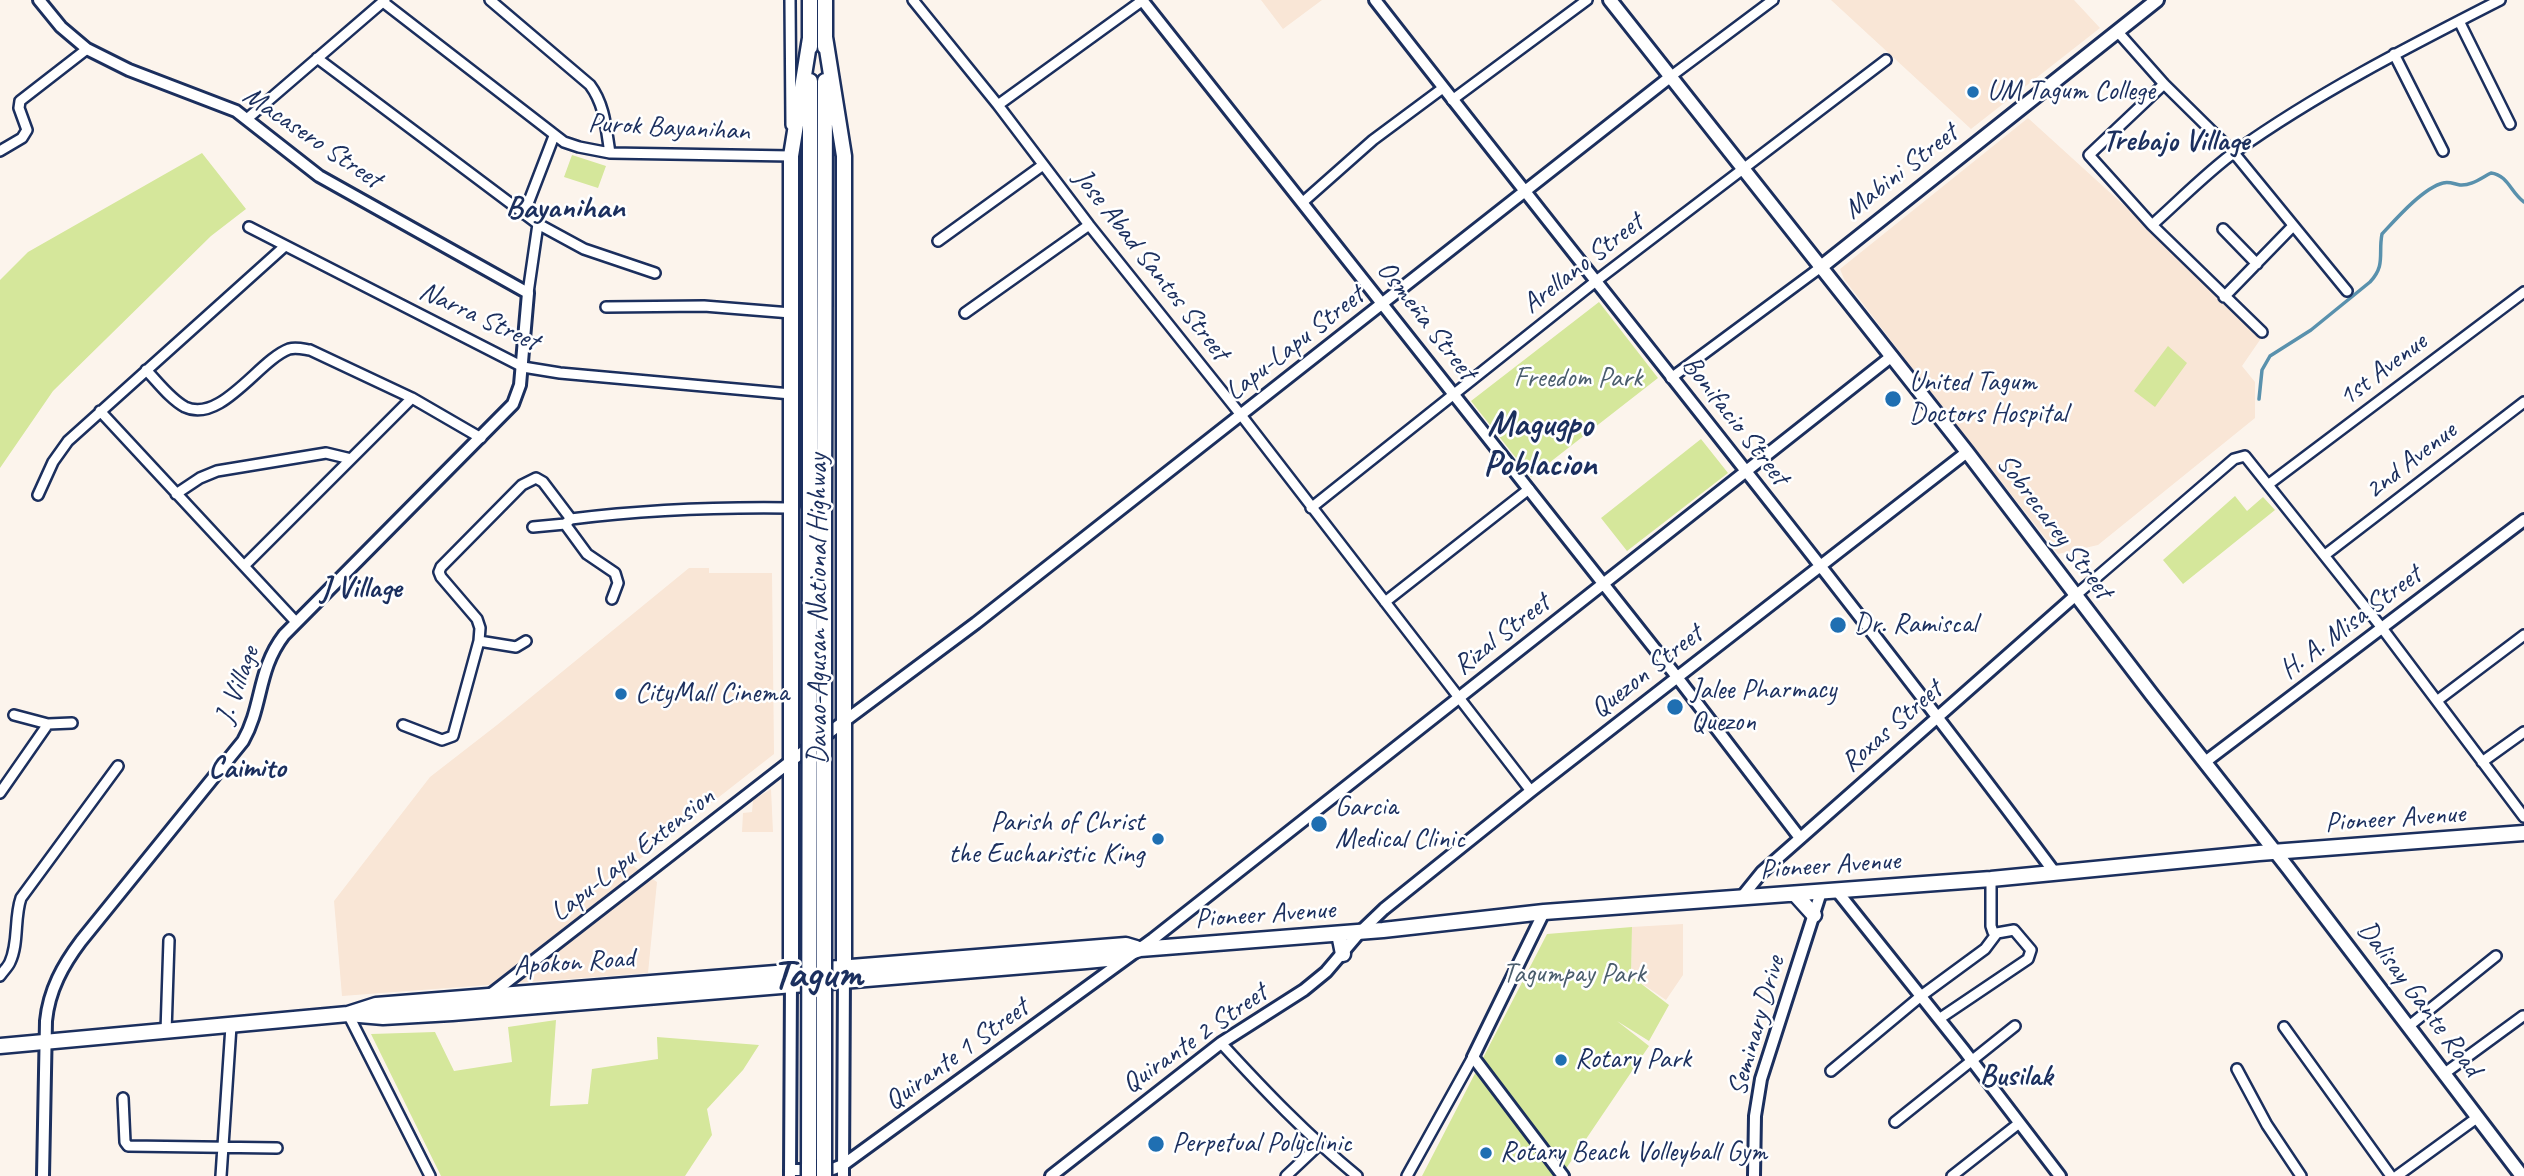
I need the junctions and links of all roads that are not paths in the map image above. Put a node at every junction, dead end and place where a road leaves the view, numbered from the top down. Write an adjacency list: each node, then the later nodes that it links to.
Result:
1 (39, 0): 18 (street, Macasero Street)
2 (489, 0): 32 (street)
3 (790, 0): 34 (street)
4 (810, 0): 17 (highway, Davao-Agusan National Highway)
5 (825, 0): 17 (highway, Davao-Agusan National Highway)
6 (913, 0): 26 (street, Jose Abad Santos Street)
7 (1143, 0): 26 (street); 38 (street, Osmeña Street)
8 (1374, 0): 24 (street, Bonifacio Street)
9 (1587, 0): 25 (street)
10 (1610, 0): 22 (main road, Sobrecarey Street)
11 (1773, 0): 22 (street, Lapu-Lapu Street)
12 (2157, 0): 16 (main road, Mabini Street)
13 (2500, 0): 15 (street)
14 (384, 1): 20 (street); 29 (street, Purok Bayanihan)
15 (2459, 21): 19 (street); 28 (street)
16 (2117, 31): 23 (street); 49 (main road, Mabini Street)
17 (817, 38): 34 (highway, Davao-Agusan National Highway); 79 (highway, Davao-Agusan National Highway); 102 (highway, Davao-Agusan National Highway)
18 (87, 49): 27 (street, Macasero Street); 30 (street)
19 (2394, 54): 31 (street); 33 (street)
20 (317, 58): 27 (street); 39 (street)
21 (1886, 60): 36 (street, Arellano Street)
22 (1670, 77): 36 (main road, Sobrecarey Street); 37 (street, Lapu-Lapu Street)
23 (2164, 84): 33 (street); 42 (street)
24 (1443, 88): 25 (street, Bonifacio Street); 38 (street)
25 (1452, 100): 37 (street, Bonifacio Street)
26 (998, 105): 35 (street, Jose Abad Santos Street)
27 (248, 118): 54 (street, Macasero Street)
28 (2510, 124)
29 (554, 136): 32 (street, Purok Bayanihan); 39 (street)
30 (0, 151)
31 (2443, 151)
32 (610, 153): 34 (street, Purok Bayanihan)
33 (2234, 153): 42 (street); 43 (street)
34 (791, 156): 58 (highway, Davao-Agusan National Highway)
35 (1043, 165): 41 (street, Jose Abad Santos Street); 46 (street)
36 (1742, 168): 49 (main road, Sobrecarey Street); 51 (street, Arellano Street)
37 (1526, 191): 51 (street, Bonifacio Street); 56 (street, Lapu-Lapu Street)
38 (1303, 202): 56 (street, Osmeña Street)
39 (524, 214): 40 (street)
40 (538, 224): 50 (street); 54 (street)
41 (1089, 225): 59 (street); 70 (street, Jose Abad Santos Street)
42 (2152, 225): 55 (street)
43 (2292, 227): 48 (street); 52 (street)
44 (249, 228): 47 (street, Narra Street)
45 (2223, 229): 48 (street)
46 (938, 241)
47 (285, 246): 62 (street, Narra Street); 63 (street)
48 (2256, 264): 55 (street)
49 (1821, 267): 61 (main road, Sobrecarey Street); 64 (street, Mabini Street)
50 (655, 273)
51 (1596, 281): 64 (street, Bonifacio Street); 66 (street, Arellano Street)
52 (2347, 291)
53 (2524, 292): 75 (street, 1st Avenue)
54 (528, 293): 62 (street, J. Village)
55 (2224, 297): 60 (street)
56 (1384, 304): 66 (street, Osmeña Street); 70 (street, Lapu-Lapu Street)
57 (606, 307): 58 (street)
58 (791, 313): 65 (highway, Davao-Agusan National Highway)
59 (965, 313)
60 (2262, 332)
61 (1892, 356): 72 (main road, Sobrecarey Street); 74 (street, Rizal Street)
62 (523, 367): 65 (street, Narra Street); 71 (street, J. Village)
63 (146, 370): 67 (street); 69 (street)
64 (1671, 377): 74 (street, Bonifacio Street)
65 (791, 394): 80 (highway, Davao-Agusan National Highway)
66 (1454, 394): 76 (street, Osmeña Street); 81 (street, Arellano Street)
67 (412, 398): 71 (street); 73 (street)
68 (2524, 402): 85 (street, 2nd Avenue)
69 (100, 411): 77 (street); 78 (street)
70 (1241, 415): 81 (street, Jose Abad Santos Street); 102 (street, Lapu-Lapu Street)
71 (481, 438): 92 (street, J. Village)
72 (1967, 452): 87 (street, Quezon Street); 89 (main road, Sobrecarey Street)
73 (351, 459): 77 (street); 86 (street)
74 (1745, 472): 87 (street, Bonifacio Street); 88 (street, Rizal Street)
75 (2269, 484): 85 (street); 89 (street)
76 (1529, 489): 88 (street, Osmeña Street); 91 (street)
77 (176, 494): 86 (street)
78 (38, 495)
79 (817, 507): 161 (highway, Davao-Agusan National Highway, bridge); 162 (highway, Davao-Agusan National Highway, bridge)
80 (790, 508): 83 (street); 107 (highway, Davao-Agusan National Highway)
81 (1311, 508): 91 (street, Jose Abad Santos Street)
82 (2524, 520): 93 (street, H. A. Misa Street)
83 (568, 521): 84 (street); 90 (street); 95 (street)
84 (533, 527)
85 (2325, 555): 93 (street)
86 (245, 565): 92 (street)
87 (1821, 566): 97 (street, Quezon Street); 101 (street, Bonifacio Street)
88 (1604, 584): 97 (street, Osmeña Street); 98 (street, Rizal Street)
89 (2076, 595): 101 (street, Roxas Street); 108 (main road, Sobrecarey Street)
90 (612, 599)
91 (1385, 602): 98 (street, Jose Abad Santos Street)
92 (296, 622): 146 (street, J. Village)
93 (2382, 628): 99 (street); 108 (street, H. A. Misa Street)
94 (2524, 635): 99 (street)
95 (480, 640): 96 (street); 105 (street)
96 (526, 641)
97 (1677, 677): 111 (street, Quezon Street); 115 (street, Osmeña Street)
98 (1459, 698): 111 (street, Jose Abad Santos Street); 129 (street, Rizal Street)
99 (2438, 700): 109 (street)
100 (14, 715): 104 (street)
101 (1938, 718): 115 (street, Roxas Street); 117 (street, Bonifacio Street)
102 (844, 722): 107 (street, Lapu-Lapu Street); 132 (highway, Davao-Agusan National Highway)
103 (72, 723): 104 (street)
104 (48, 724): 112 (street)
105 (403, 725)
106 (2524, 732): 109 (street)
107 (791, 761): 134 (highway, Davao-Agusan National Highway); 135 (street, Lapu-Lapu Extension)
108 (2205, 762): 116 (main road, Sobrecarey Street)
109 (2482, 762): 113 (street)
110 (118, 766): 133 (street)
111 (1531, 791): 125 (street, Quezon Street)
112 (0, 793)
113 (2524, 817)
114 (2524, 833): 116 (highway, Pioneer Avenue)
115 (1800, 838): 122 (street, Roxas Street)
116 (2276, 853): 117 (highway, Pioneer Avenue); 143 (main road, Dalisay Gante Road)
117 (2055, 873): 118 (highway, Pioneer Avenue)
118 (1991, 879): 119 (highway, Pioneer Avenue); 126 (street)
119 (1837, 891): 120 (highway, Pioneer Avenue); 136 (street)
120 (1821, 892): 121 (highway, Pioneer Avenue); 124 (street, Seminary Drive)
121 (1795, 894): 122 (highway, Pioneer Avenue); 124 (highway)
122 (1741, 898): 123 (highway, Pioneer Avenue)
123 (1544, 912): 125 (highway, Pioneer Avenue); 149 (street)
124 (1814, 915): 171 (street, Seminary Drive)
125 (1360, 932): 127 (highway, Pioneer Avenue); 130 (street, Quirante 2 Street)
126 (1997, 933): 136 (street); 140 (street)
127 (1339, 934): 129 (highway, Pioneer Avenue); 130 (highway)
128 (169, 940): 145 (street)
129 (1140, 949): 132 (highway, Pioneer Avenue); 161 (street, Quirante 1 Street)
130 (1343, 954): 147 (street, Quirante 2 Street)
131 (2496, 956): 143 (street)
132 (837, 974): 134 (highway, Pioneer Avenue); 161 (highway, Davao-Agusan National Highway)
133 (0, 976)
134 (797, 978): 135 (highway, Apokon Road); 137 (highway, Apokon Road); 162 (highway, Davao-Agusan National Highway)
135 (491, 994): 137 (street, Lapu-Lapu Extension); 138 (highway, Apokon Road)
136 (1921, 996): 140 (street); 152 (street)
137 (470, 1011): 138 (highway, Apokon Road)
138 (348, 1014): 141 (highway, Apokon Road); 165 (street)
139 (2523, 1016): 153 (street)
140 (1939, 1019): 150 (street)
141 (231, 1026): 145 (highway, Apokon Road); 159 (street)
142 (2015, 1026): 150 (street)
143 (2409, 1026): 153 (main road, Dalisay Gante Road)
144 (2284, 1027): 175 (street)
145 (166, 1032): 146 (highway, Apokon Road)
146 (45, 1042): 148 (highway, Apokon Road); 163 (street, J. Village)
147 (1221, 1043): 158 (street); 166 (street, Quirante 2 Street)
148 (0, 1046)
149 (1473, 1057): 169 (street); 170 (street)
150 (1972, 1060): 156 (street); 157 (street)
151 (2237, 1069): 174 (street)
152 (1831, 1071)
153 (2445, 1073): 155 (main road, Dalisay Gante Road)
154 (123, 1098): 159 (street)
155 (2478, 1117): 176 (street); 177 (main road, Dalisay Gante Road)
156 (1895, 1122)
157 (2018, 1125): 172 (street); 173 (street)
158 (1319, 1145): 167 (street); 168 (street)
159 (223, 1146): 160 (street); 164 (street)
160 (277, 1148)
161 (834, 1173): 162 (street)
162 (800, 1174)
163 (43, 1176)
164 (221, 1176)
165 (430, 1176)
166 (1051, 1176)
167 (1286, 1176)
168 (1357, 1176)
169 (1406, 1176)
170 (1563, 1176)
171 (1754, 1176)
172 (1952, 1176)
173 (2060, 1176)
174 (2301, 1176)
175 (2391, 1176)
176 (2397, 1176)
177 (2522, 1176)

